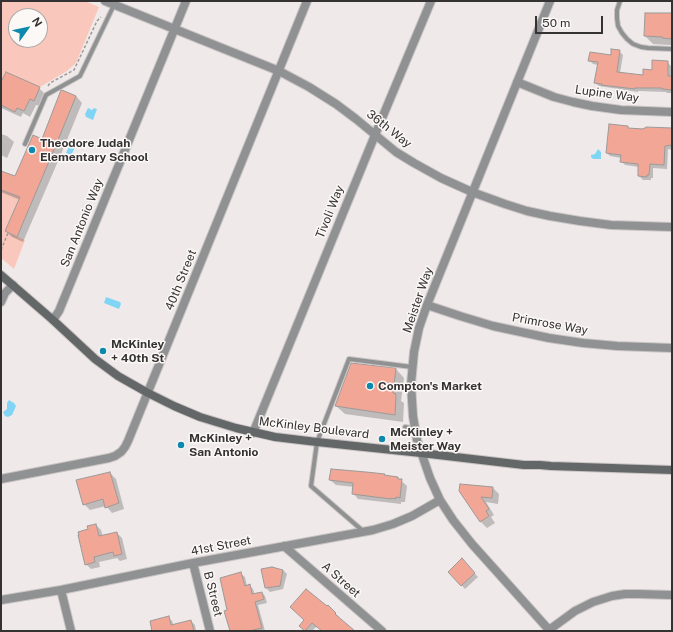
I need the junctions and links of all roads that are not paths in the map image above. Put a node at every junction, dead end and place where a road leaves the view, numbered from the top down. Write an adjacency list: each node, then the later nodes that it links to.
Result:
1 (106, 1): 7 (street, 36th Way)
2 (186, 1): 8 (street, San Antonio Way)
3 (307, 1): 10 (street, 40th Street)
4 (431, 1): 13 (street, Tivoli Way)
5 (550, 1): 11 (street, Meister Way)
6 (620, 1): 9 (lane)
7 (114, 4): 8 (street, 36th Way); 14 (lane)
8 (175, 29): 10 (street, 36th Way); 21 (street, San Antonio Way)
9 (672, 49)
10 (279, 71): 13 (street, 36th Way); 24 (street, 40th Street)
11 (517, 82): 12 (street, Lupine Way); 15 (street, Meister Way)
12 (672, 112)
13 (375, 135): 15 (street, 36th Way); 27 (street, Tivoli Way)
14 (25, 144)
15 (472, 192): 16 (street, 36th Way); 20 (street, Meister Way)
16 (672, 227)
17 (1, 274): 18 (street, McKinley Boulevard)
18 (13, 285): 19 (street); 21 (street, McKinley Boulevard)
19 (1, 302)
20 (427, 305): 22 (street, Primrose Way); 23 (street, Meister Way)
21 (53, 320): 24 (street, McKinley Boulevard)
22 (672, 348)
23 (412, 367): 26 (street, Meister Way); 28 (lane)
24 (148, 393): 27 (street, McKinley Boulevard); 31 (street, 40th Street)
25 (405, 427): 26 (lane)
26 (415, 429): 29 (street, Meister Way)
27 (253, 433): 28 (street, McKinley Boulevard)
28 (317, 442): 29 (street, McKinley Boulevard); 33 (lane)
29 (421, 452): 30 (street, McKinley Boulevard); 32 (street, Meister Way)
30 (672, 470)
31 (1, 479)
32 (440, 500): 33 (street, 41st Street); 42 (street, Meister Way)
33 (363, 532): 34 (street, 41st Street)
34 (284, 546): 35 (street, 41st Street); 41 (street, A Street)
35 (193, 564): 36 (street, 41st Street); 40 (street, B Street)
36 (61, 590): 38 (street, 41st Street); 39 (street)
37 (672, 595): 42 (street)
38 (1, 600)
39 (71, 631)
40 (210, 631)
41 (382, 631)
42 (549, 631)

